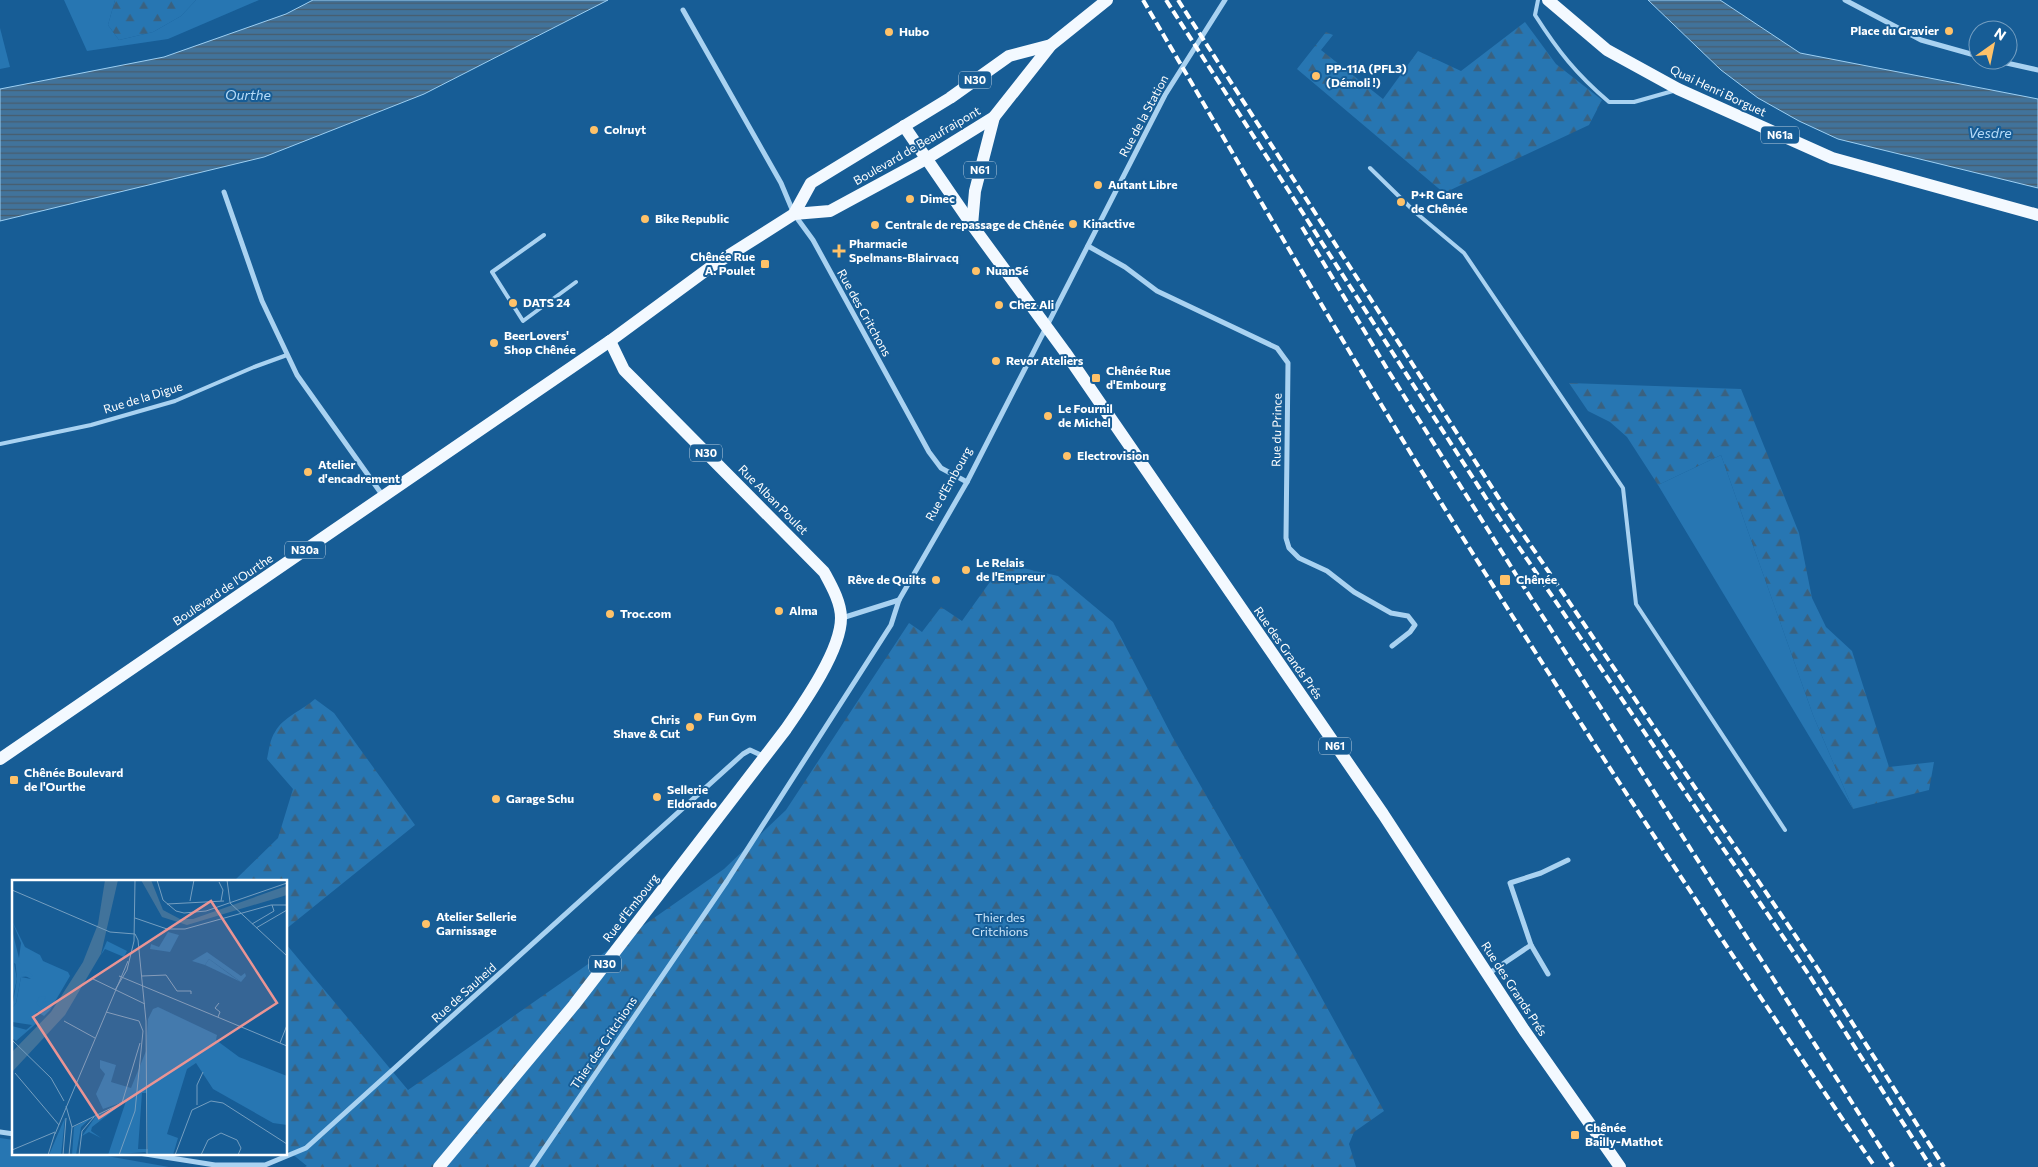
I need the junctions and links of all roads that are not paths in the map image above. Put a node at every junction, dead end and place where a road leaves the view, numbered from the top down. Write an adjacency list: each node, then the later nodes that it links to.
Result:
1 (1107, 0): 7 (main road, Boulevard de Beaufraipont / N30)
2 (1225, 0): 21 (street, Rue de la Station)
3 (1538, 0): 11 (lane)
4 (1548, 0): 11 (main road, Quai Henri Borguet / N61a)
5 (1845, 0): 8 (street)
6 (683, 10): 17 (street, Rue des Critchons)
7 (1051, 45): 12 (main road, Boulevard de Beaufraipont / N30); 13 (main road, Boulevard de Beaufraipont / N30)
8 (1968, 53)
9 (2018, 65): 10 (street)
10 (2038, 70)
11 (1678, 89): 18 (main road, Quai Henri Borguet / N61a)
12 (994, 117): 14 (main road, Boulevard de Beaufraipont / N30); 19 (main road, N61)
13 (904, 126): 14 (main road, Rue des Grands Prés); 17 (main road, Boulevard de Beaufraipont / N30)
14 (926, 159): 17 (main road, Boulevard de Beaufraipont / N30); 19 (main road, Rue des Grands Prés / N61)
15 (1370, 168): 34 (lane)
16 (224, 192): 25 (street)
17 (794, 214): 24 (main road, Boulevard de Beaufraipont / N30); 27 (street, Rue des Critchons)
18 (2038, 215)
19 (972, 225): 23 (main road, Rue des Grands Prés / N61)
20 (544, 235): 22 (lane)
21 (1088, 246): 23 (street, Rue de la Station); 31 (street, Rue du Prince)
22 (576, 282)
23 (1047, 326): 27 (street, Rue d'Embourg); 37 (main road, Rue des Grands Prés / N61)
24 (610, 341): 28 (main road, Boulevard de l'Ourthe / N30a); 30 (main road, Rue Alban Poulet / N30)
25 (287, 355): 26 (lane, Rue de la Digue); 28 (street)
26 (0, 444)
27 (967, 482): 29 (street, Rue d'Embourg)
28 (383, 497): 33 (main road, Boulevard de l'Ourthe / N30a)
29 (899, 600): 30 (street); 41 (street, Thier des Critchions)
30 (841, 618): 32 (main road, Rue Alban Poulet / N30)
31 (1392, 646)
32 (766, 757): 39 (street, Rue de Sauheid); 40 (main road, Rue d'Embourg / N30)
33 (0, 759)
34 (1785, 830)
35 (1568, 860): 36 (street)
36 (1531, 945): 37 (street); 38 (street)
37 (1488, 974): 42 (main road, Rue des Grands Prés / N61)
38 (1548, 974)
39 (145, 1154)
40 (439, 1167)
41 (532, 1167)
42 (1620, 1167)

